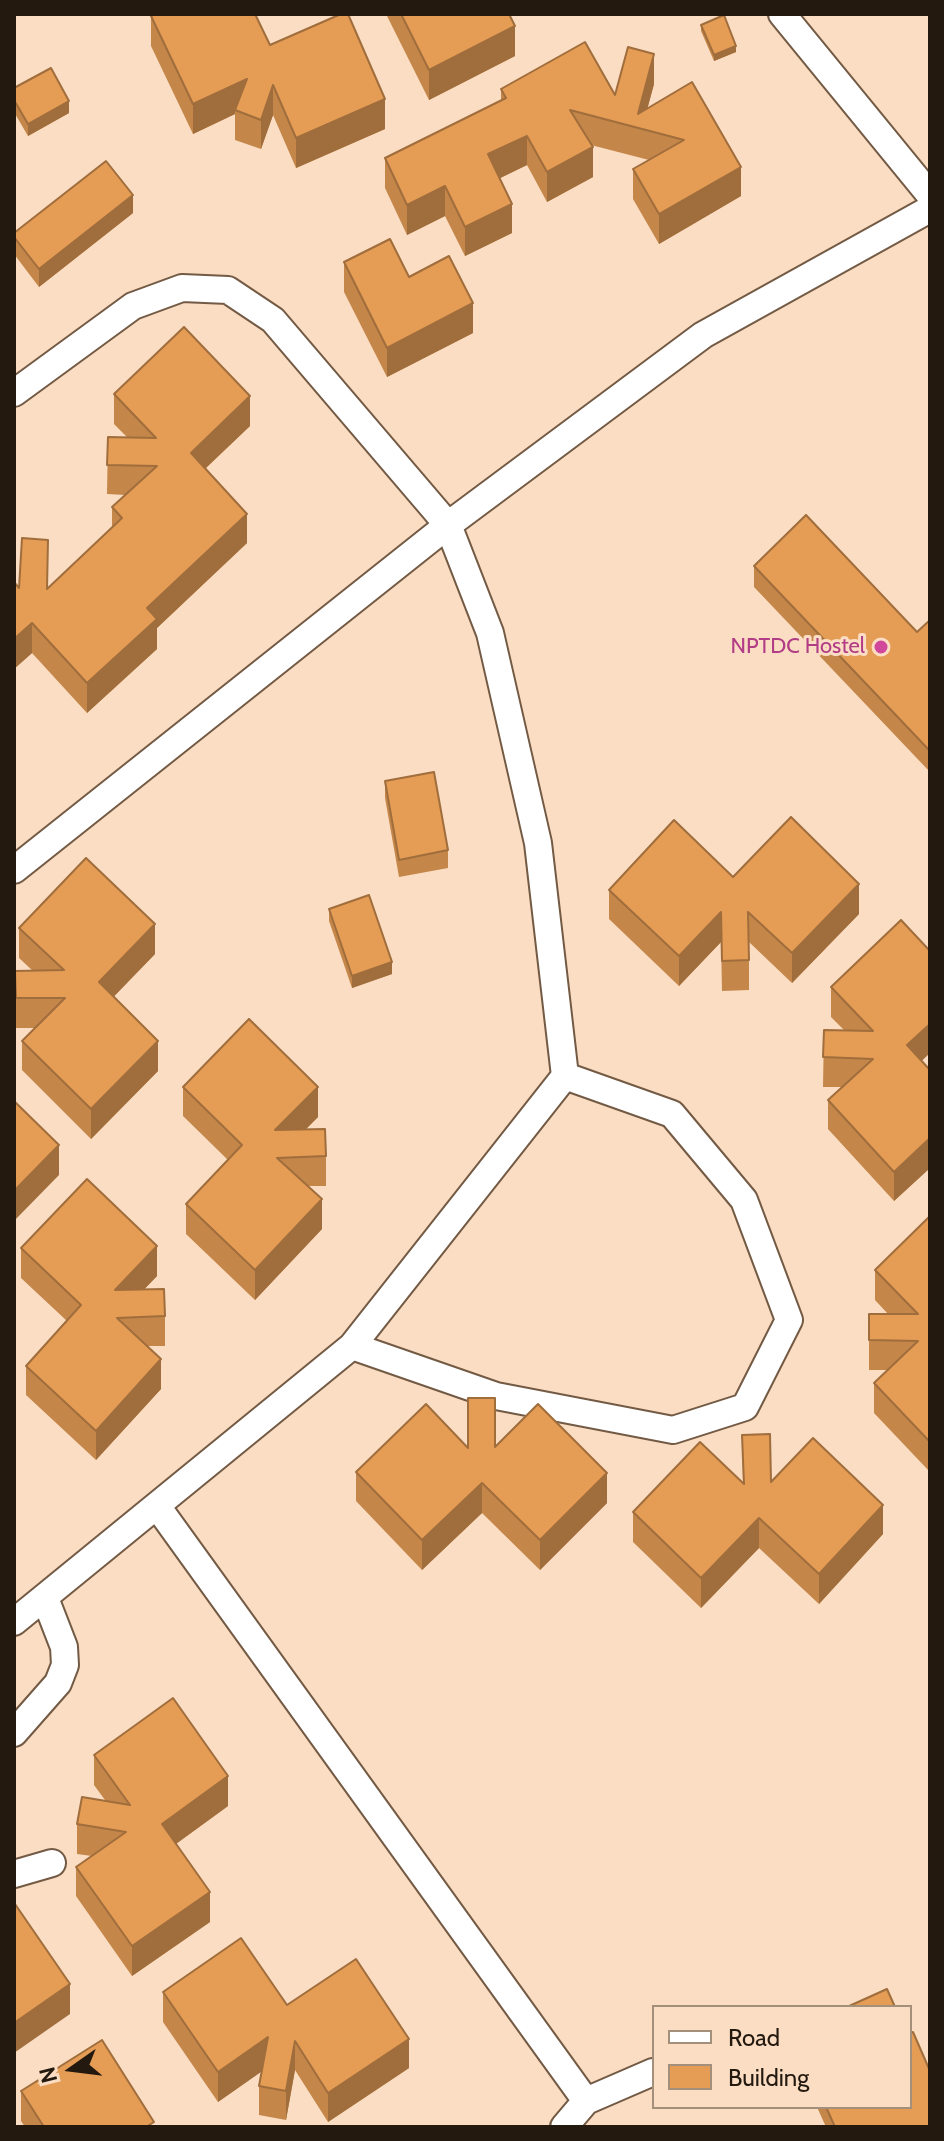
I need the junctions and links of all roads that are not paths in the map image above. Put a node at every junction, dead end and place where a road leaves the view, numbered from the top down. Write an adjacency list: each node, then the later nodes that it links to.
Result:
1 (782, 14): 2 (street)
2 (930, 195)
3 (930, 209): 5 (street)
4 (14, 393): 5 (street)
5 (448, 525): 6 (street); 7 (street)
6 (14, 870)
7 (565, 1076): 8 (street); 8 (street)
8 (352, 1346): 9 (street)
9 (157, 1506): 10 (street); 16 (street)
10 (45, 1598): 11 (street); 12 (street)
11 (14, 1622)
12 (14, 1733)
13 (52, 1863): 14 (street)
14 (14, 1874)
15 (652, 2072): 16 (street)
16 (586, 2101): 17 (street)
17 (564, 2127)

